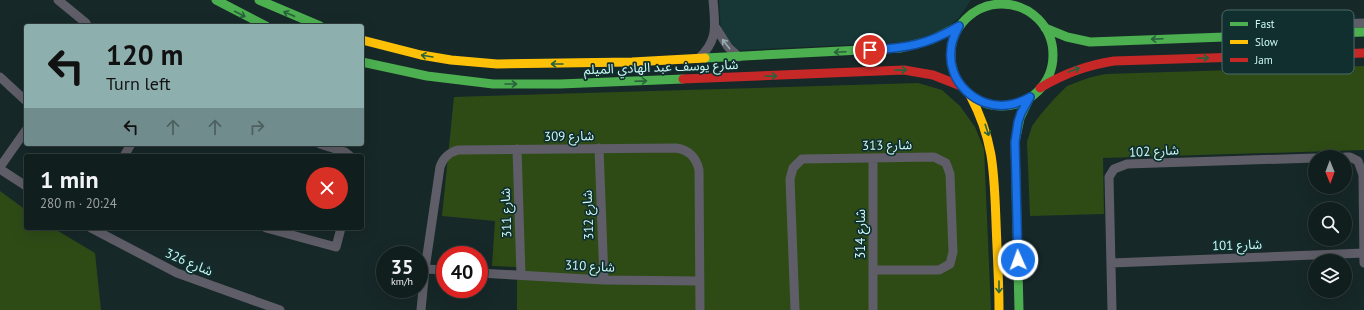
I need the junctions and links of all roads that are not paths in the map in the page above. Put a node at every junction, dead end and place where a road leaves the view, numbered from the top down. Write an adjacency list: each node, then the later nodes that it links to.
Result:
1 (58, 0): 11 (street)
2 (216, 0): 12 (street, one-way to 12)
3 (259, 0): 13 (street, one-way to 3)
4 (713, 0): 15 (street)
5 (974, 0): 8 (street)
6 (1020, 0): 7 (street)
7 (1031, 13): 8 (street); 16 (street)
8 (967, 17): 14 (street)
9 (1354, 23): 10 (street)
10 (1364, 23)
11 (86, 24)
12 (262, 24)
13 (315, 24)
14 (959, 26): 24 (street, شارع يوسف عبد الهادي الميلم, one-way to 24); 34 (street)
15 (716, 28): 24 (street, one-way to 15); 26 (street)
16 (1045, 28): 20 (street); 35 (street)
17 (1354, 32): 18 (street)
18 (1364, 32)
19 (1222, 36): 20 (street, one-way to 20)
20 (1141, 40): 27 (street)
21 (364, 41): 31 (street, شارع يوسف عبد الهادي الميلم, one-way to 21)
22 (1354, 53): 23 (street, one-way to 23)
23 (1364, 53)
24 (739, 57): 26 (street, شارع يوسف عبد الهادي الميلم)
25 (1222, 57): 27 (street, one-way to 25)
26 (698, 58): 29 (street, شارع يوسف عبد الهادي الميلم, one-way to 29)
27 (1139, 60): 35 (street, one-way to 27)
28 (364, 62): 30 (street, شارع يوسف عبد الهادي الميلم)
29 (496, 64): 31 (street, شارع يوسف عبد الهادي الميلم); 33 (street)
30 (378, 66): 31 (street); 33 (street, شارع يوسف عبد الهادي الميلم)
31 (478, 70)
32 (0, 77): 38 (street)
33 (493, 84): 34 (street, شارع يوسف عبد الهادي الميلم, one-way to 34)
34 (961, 86): 36 (street)
35 (1040, 88): 37 (street)
36 (970, 95): 37 (street); 49 (street, one-way to 49)
37 (1030, 97): 50 (street)
38 (24, 99)
39 (24, 133): 47 (street)
40 (326, 146): 43 (street)
41 (599, 148): 42 (street, شارع 309); 61 (street, شارع 312); 62 (street, شارع 309)
42 (517, 149): 54 (street, شارع 309); 60 (street, شارع 311)
43 (348, 154)
44 (873, 158): 58 (street, شارع 314); 58 (street, شارع 313); 67 (street, شارع 313)
45 (1308, 158): 56 (street, شارع 102)
46 (1352, 158): 55 (street)
47 (0, 168): 48 (street)
48 (24, 185)
49 (1001, 191): 50 (street); 69 (street, one-way to 69)
50 (1016, 193): 70 (street)
51 (95, 230): 64 (street, شارع 326)
52 (273, 230): 53 (street)
53 (340, 230)
54 (428, 249)
55 (1364, 252): 56 (street, شارع 101); 57 (street)
56 (1111, 263): 71 (street, شارع 102)
57 (1364, 263)
58 (874, 270): 68 (street, شارع 314)
59 (488, 273): 60 (street, شارع 310)
60 (521, 275): 61 (street, شارع 310)
61 (604, 280): 62 (street, شارع 310)
62 (700, 281): 66 (street, شارع 309)
63 (422, 298): 65 (street, شارع 309)
64 (280, 310)
65 (421, 310)
66 (700, 310)
67 (795, 310)
68 (873, 310)
69 (999, 310)
70 (1019, 310)
71 (1112, 310)

